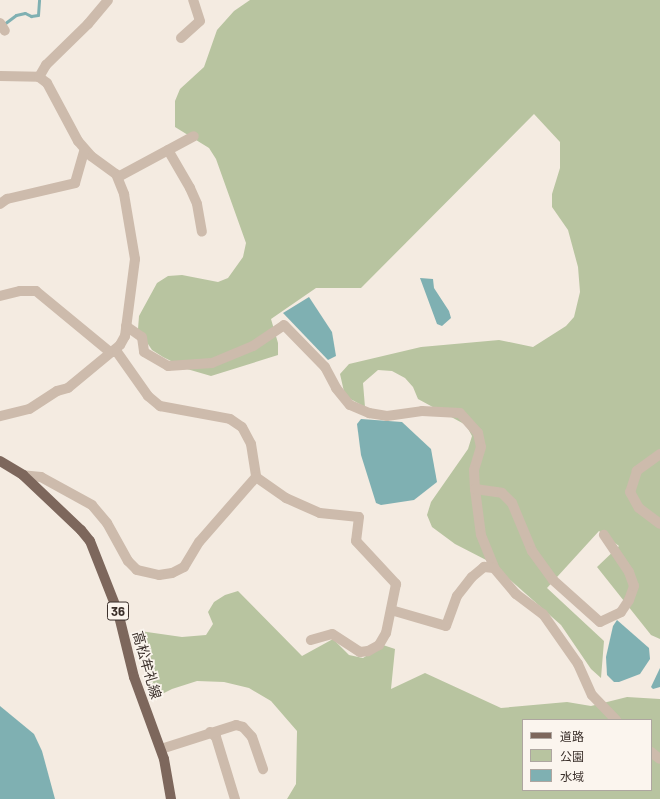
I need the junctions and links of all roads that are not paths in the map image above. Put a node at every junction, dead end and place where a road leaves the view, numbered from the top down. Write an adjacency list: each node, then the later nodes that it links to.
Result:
1 (108, 0): 5 (street)
2 (193, 0): 3 (street)
3 (181, 38)
4 (0, 76): 5 (street)
5 (39, 77): 7 (street)
6 (194, 136): 8 (street)
7 (85, 149): 9 (street); 10 (street)
8 (168, 150): 9 (street); 11 (street)
9 (118, 177): 13 (street)
10 (0, 204)
11 (202, 232)
12 (0, 296): 14 (street)
13 (126, 326): 14 (street); 20 (street)
14 (110, 352): 15 (street); 19 (street)
15 (0, 416)
16 (660, 454): 21 (street)
17 (0, 461): 18 (main road, 高松牟礼線 / 36)
18 (23, 475): 19 (street); 28 (main road, 高松牟礼線 / 36)
19 (256, 477): 24 (street)
20 (475, 489): 22 (street); 23 (street)
21 (660, 524)
22 (604, 535)
23 (494, 568): 24 (street); 26 (street)
24 (391, 610): 25 (street)
25 (311, 640)
26 (615, 719)
27 (210, 732): 28 (street); 31 (street); 33 (street)
28 (161, 749): 32 (main road, 高松牟礼線 / 36)
29 (652, 753): 30 (street)
30 (660, 759)
31 (263, 769)
32 (171, 799)
33 (235, 799)

